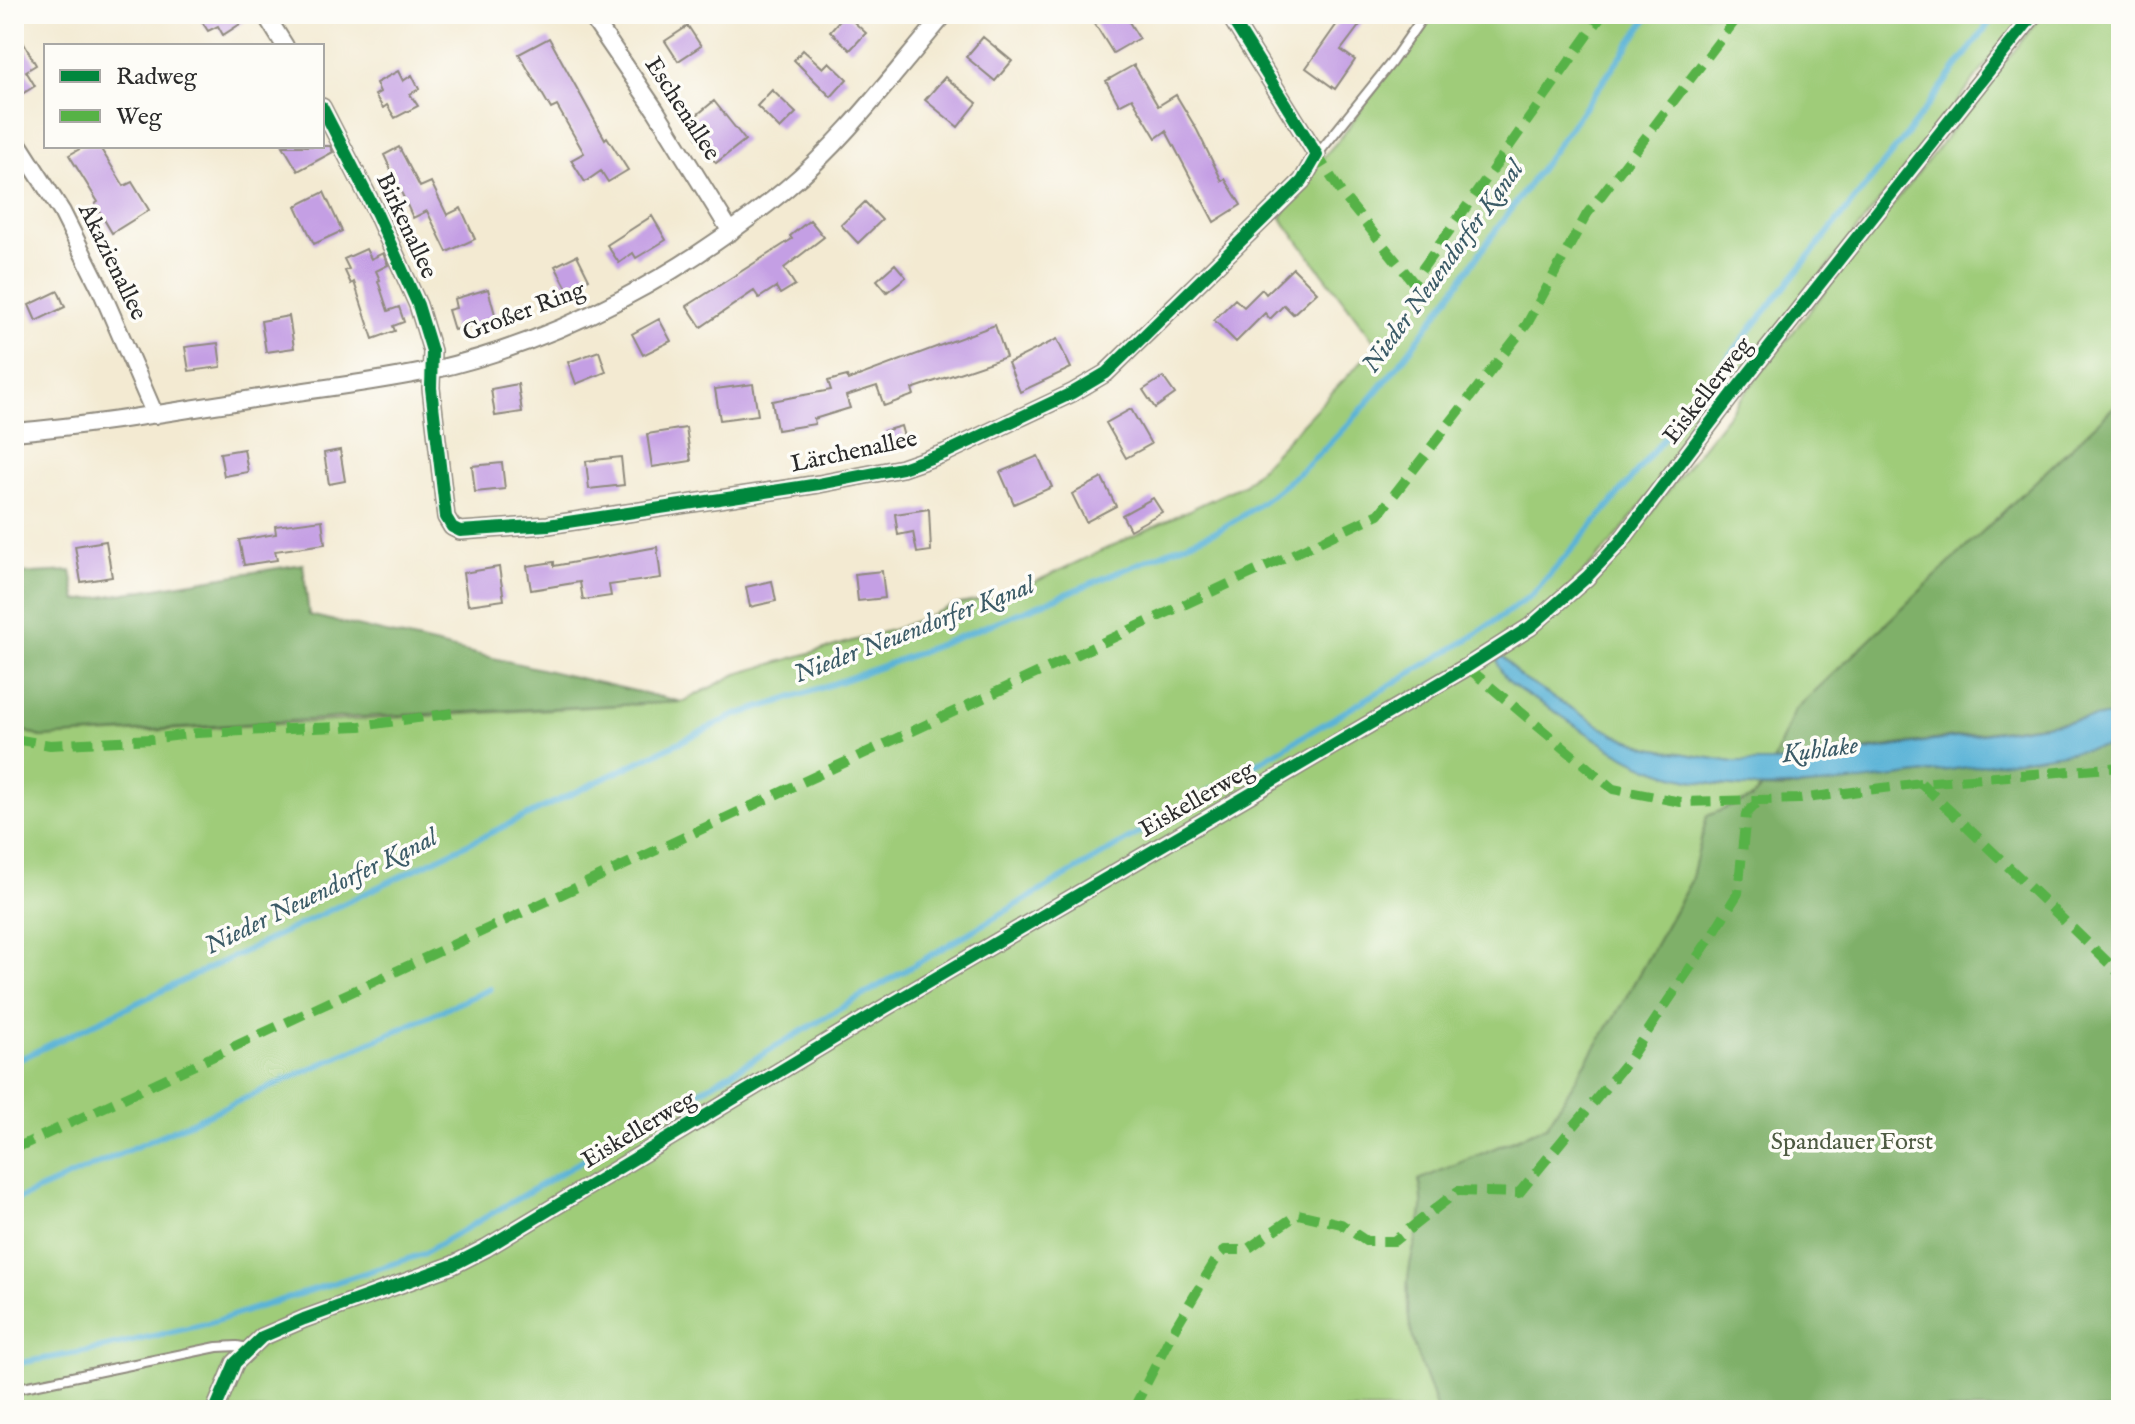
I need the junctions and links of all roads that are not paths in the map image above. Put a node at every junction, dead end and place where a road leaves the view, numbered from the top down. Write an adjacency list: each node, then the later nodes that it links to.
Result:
1 (265, 14): 7 (street)
2 (590, 14): 11 (street, Eschenallee)
3 (945, 14): 11 (street, Großer Ring)
4 (1229, 14): 10 (street)
5 (1425, 14): 10 (lane)
6 (2034, 14): 15 (street, Eiskellerweg)
7 (284, 44)
8 (324, 111): 12 (street, Birkenallee)
9 (14, 137): 13 (street, Akazienallee)
10 (1317, 155): 12 (street, Lärchenallee)
11 (731, 232): 12 (street, Großer Ring)
12 (434, 369): 13 (street, Großer Ring)
13 (155, 415): 14 (street, Großer Ring)
14 (14, 432)
15 (248, 1348): 16 (lane); 17 (street, Eiskellerweg)
16 (14, 1389)
17 (215, 1410)

